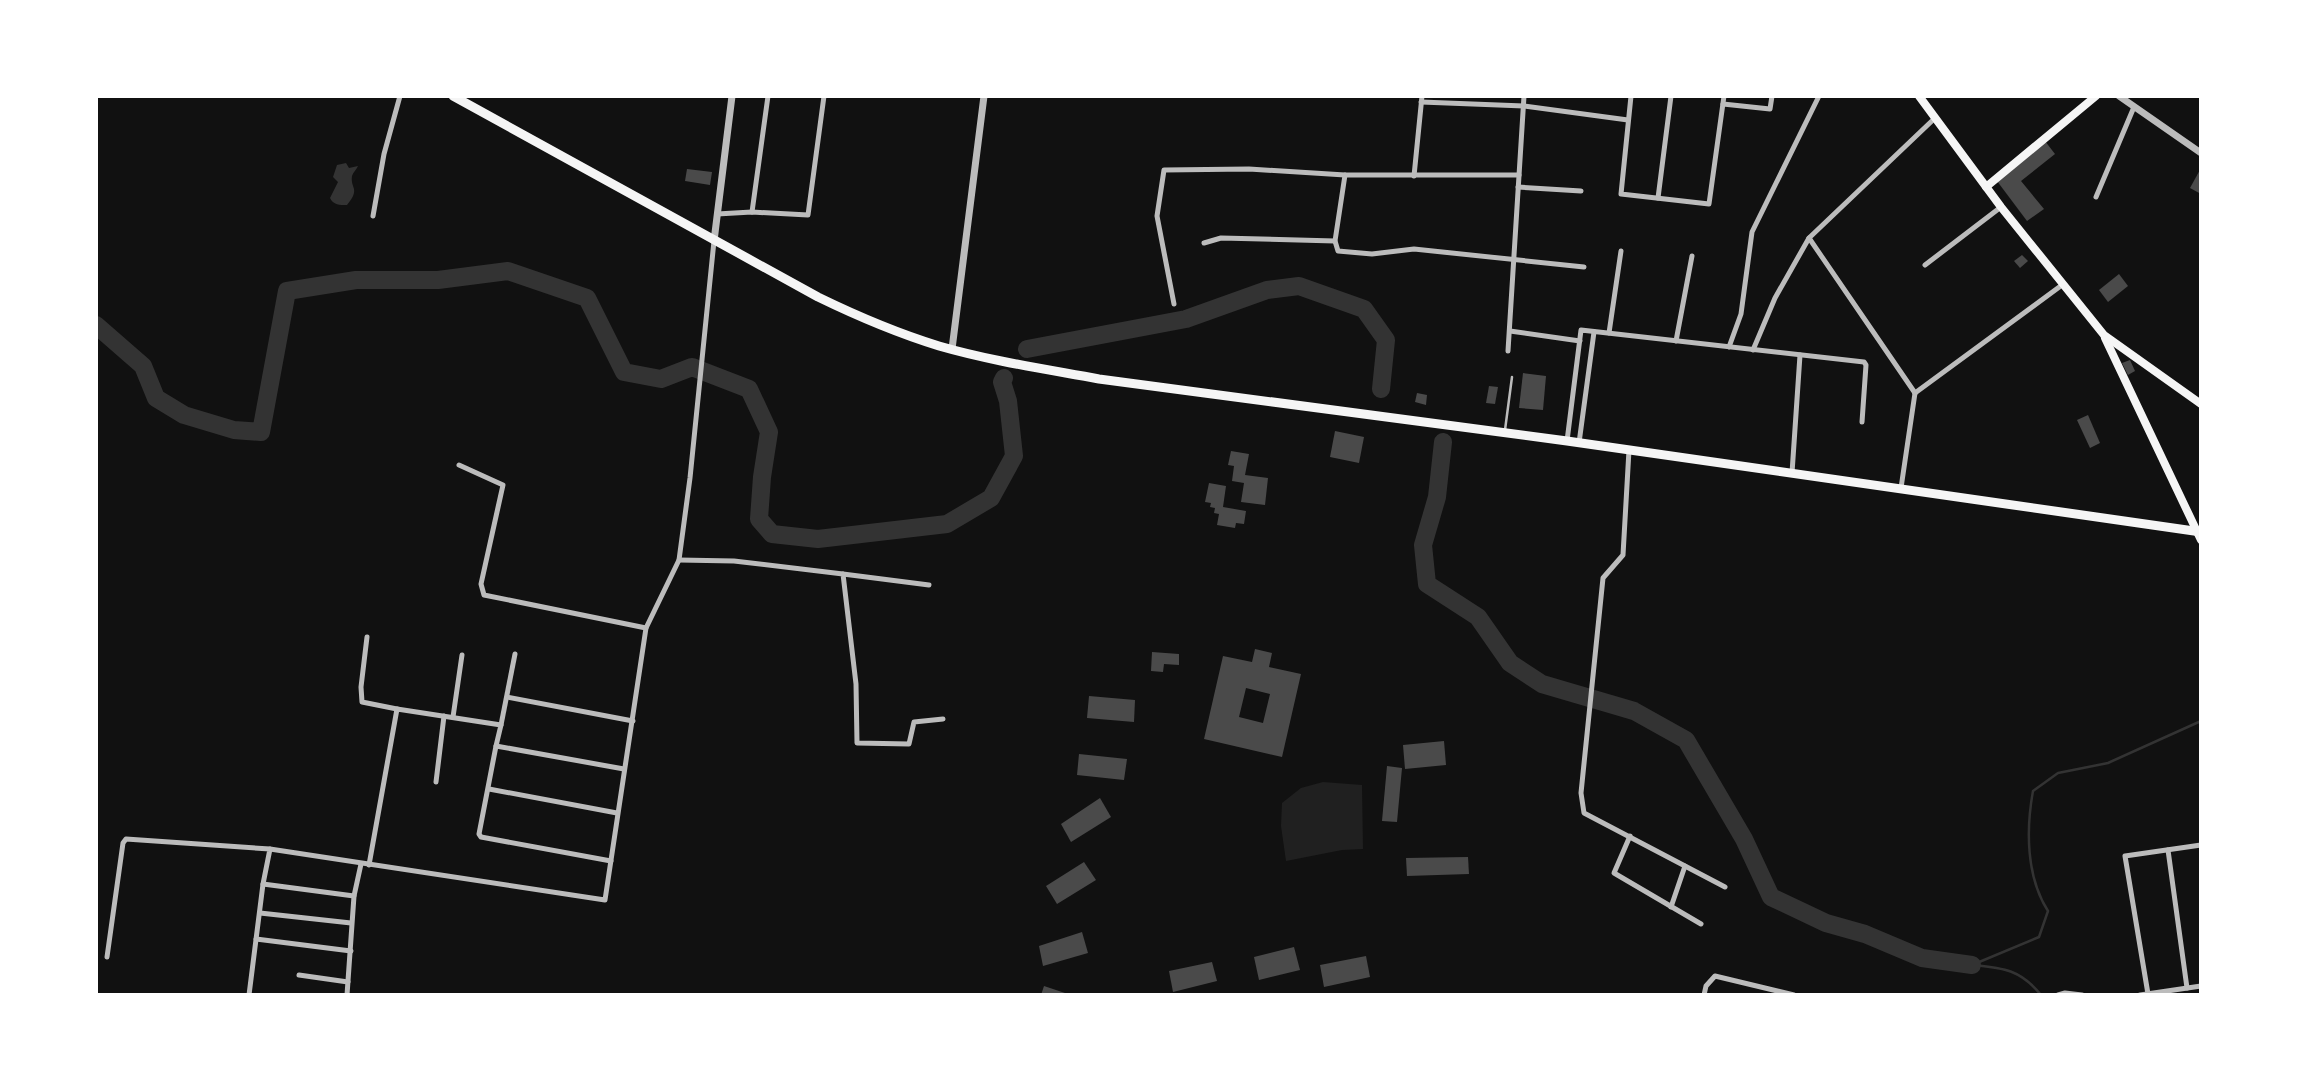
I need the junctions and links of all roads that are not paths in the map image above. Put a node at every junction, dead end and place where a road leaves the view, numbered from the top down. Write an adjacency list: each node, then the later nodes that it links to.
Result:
1 (400, 96): 34 (street)
2 (453, 96): 36 (main road)
3 (732, 96): 33 (street)
4 (768, 96): 32 (street)
5 (824, 96): 32 (street)
6 (984, 96): 53 (street)
7 (1524, 96): 18 (street)
8 (1631, 96): 21 (street)
9 (1671, 96): 30 (street)
10 (1724, 96): 17 (street)
11 (1772, 96): 17 (street)
12 (1819, 96): 52 (street)
13 (1919, 96): 20 (main road)
14 (2096, 96): 27 (main road)
15 (2119, 96): 19 (street)
16 (1421, 99): 18 (street); 25 (street)
17 (1723, 104): 30 (street)
18 (1524, 106): 21 (street); 24 (street)
19 (2134, 107): 22 (street); 29 (street)
20 (1935, 118): 27 (main road); 35 (street)
21 (1628, 120): 30 (street)
22 (2201, 153)
23 (1345, 175): 25 (street); 37 (street); 45 (street)
24 (1519, 175): 25 (street); 26 (street)
25 (1414, 176)
26 (1518, 187): 28 (street); 41 (street)
27 (1986, 187): 31 (main road)
28 (1581, 191)
29 (2096, 197)
30 (1658, 198)
31 (2001, 206): 42 (street); 44 (main road)
32 (752, 212): 33 (street)
33 (717, 214): 36 (street)
34 (373, 216)
35 (1809, 238): 54 (street); 58 (street)
36 (713, 241): 53 (main road); 69 (street)
37 (1335, 241): 38 (street); 41 (street)
38 (1204, 243)
39 (1621, 251): 48 (street)
40 (1692, 256): 51 (street)
41 (1514, 261): 43 (street); 46 (street)
42 (1925, 265)
43 (1584, 267)
44 (2062, 285): 49 (main road); 58 (street)
45 (1174, 304)
46 (1510, 331): 50 (street); 55 (street)
47 (1594, 332): 48 (street); 50 (street); 63 (street)
48 (1609, 333): 51 (street)
49 (2104, 335): 59 (main road); 68 (main road)
50 (1580, 341): 62 (street)
51 (1676, 341): 52 (street)
52 (1729, 347): 54 (street)
53 (952, 349): 61 (main road)
54 (1753, 350): 56 (street)
55 (1508, 351)
56 (1800, 355): 60 (street); 66 (street)
57 (1512, 377): 61 (lane)
58 (1915, 393): 67 (street)
59 (2201, 404)
60 (1862, 422)
61 (1504, 433): 62 (main road)
62 (1567, 441): 63 (main road)
63 (1579, 443): 64 (main road)
64 (1629, 450): 66 (main road); 88 (street)
65 (459, 465): 72 (street)
66 (1792, 473): 67 (main road)
67 (1901, 488): 68 (main road)
68 (2199, 535)
69 (679, 560): 70 (street); 72 (street)
70 (843, 574): 71 (street); 80 (street)
71 (929, 585)
72 (646, 628): 81 (street)
73 (367, 638): 77 (street)
74 (515, 653): 76 (street)
75 (462, 655): 79 (street)
76 (506, 697): 81 (street); 82 (street)
77 (397, 709): 78 (street); 94 (street)
78 (443, 716): 79 (street); 85 (street)
79 (453, 717): 82 (street)
80 (943, 719)
81 (633, 720): 84 (street)
82 (501, 724): 83 (street)
83 (496, 746): 84 (street); 86 (street)
84 (624, 769): 87 (street)
85 (436, 782)
86 (489, 789): 87 (street); 92 (street)
87 (617, 813): 92 (street)
88 (1630, 836): 95 (street); 99 (street)
89 (2201, 845): 91 (street)
90 (271, 849): 93 (street); 96 (street); 105 (street)
91 (2168, 850): 109 (street); 110 (street)
92 (611, 861): 94 (street)
93 (361, 864): 94 (street); 98 (street)
94 (369, 865)
95 (1685, 866): 97 (street); 99 (street)
96 (263, 884): 98 (street); 100 (street)
97 (1725, 887)
98 (354, 896): 101 (street)
99 (1671, 907): 102 (street)
100 (260, 913): 101 (street); 103 (street)
101 (351, 923): 104 (street)
102 (1701, 924)
103 (256, 939): 104 (street); 111 (street)
104 (351, 951): 107 (street)
105 (107, 957)
106 (299, 975): 107 (street)
107 (348, 982): 112 (street)
108 (2201, 986): 109 (street)
109 (2187, 988): 110 (street)
110 (2148, 994): 117 (street)
111 (249, 995)
112 (347, 995)
113 (1704, 995): 114 (street)
114 (1794, 995)
115 (2059, 995): 116 (street)
116 (2082, 995)
117 (2140, 995)

